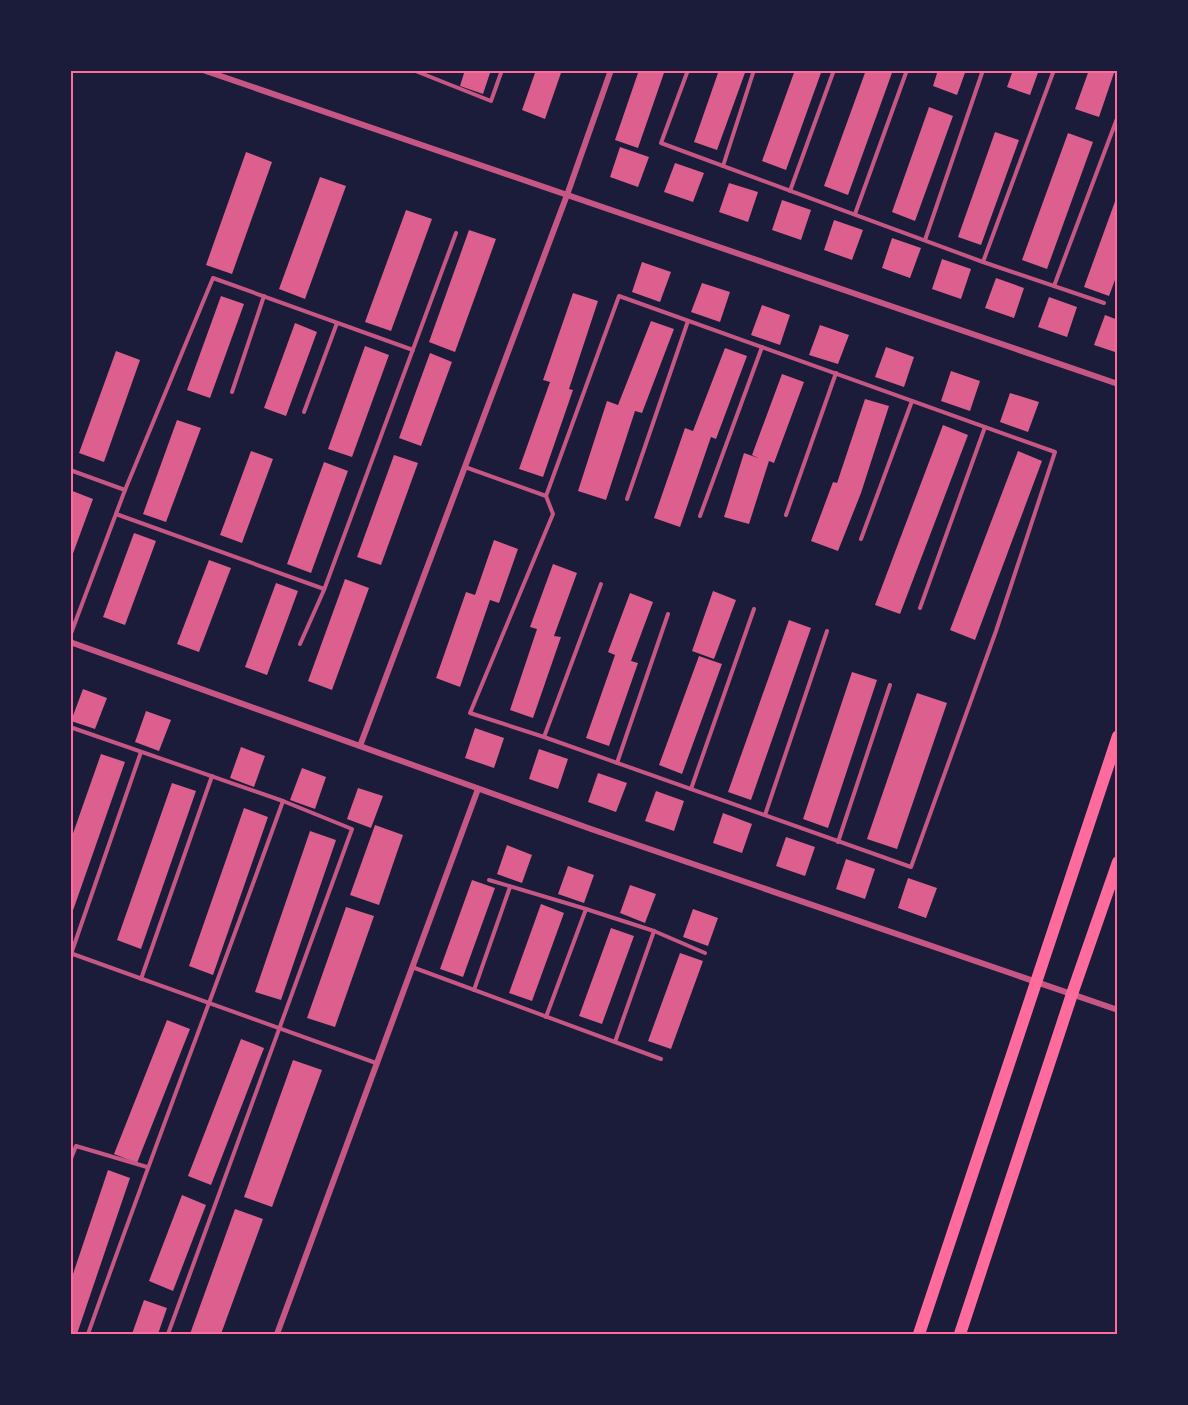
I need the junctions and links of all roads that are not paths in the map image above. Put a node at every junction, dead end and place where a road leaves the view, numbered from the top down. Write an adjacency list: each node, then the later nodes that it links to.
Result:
1 (203, 70): 15 (street)
2 (413, 70): 11 (lane)
3 (502, 70): 11 (lane)
4 (611, 70): 15 (street)
5 (688, 70): 13 (lane)
6 (754, 70): 13 (lane)
7 (834, 70): 14 (lane)
8 (907, 70): 16 (lane)
9 (984, 70): 18 (lane)
10 (1054, 70): 19 (lane)
11 (427, 73)
12 (1118, 116): 20 (lane)
13 (723, 166): 14 (lane)
14 (790, 191): 16 (lane)
15 (567, 195): 28 (street); 33 (street)
16 (855, 214): 18 (lane)
17 (456, 233): 26 (lane)
18 (925, 240): 19 (lane)
19 (983, 262): 20 (lane)
20 (1054, 286): 22 (lane)
21 (264, 296): 24 (lane); 29 (lane); 35 (lane)
22 (1104, 303)
23 (688, 321): 25 (lane); 36 (lane); 37 (lane)
24 (337, 323): 26 (lane); 31 (lane)
25 (762, 347): 27 (lane); 40 (lane)
26 (413, 350): 43 (lane)
27 (836, 373): 30 (lane); 39 (lane)
28 (1118, 384)
29 (232, 392)
30 (912, 401): 32 (lane); 41 (lane)
31 (304, 412)
32 (985, 427): 44 (lane); 63 (lane)
33 (465, 467): 36 (lane); 55 (street)
34 (70, 470): 35 (lane)
35 (125, 490): 38 (lane)
36 (546, 496): 54 (lane)
37 (627, 499)
38 (116, 514): 43 (lane); 48 (lane)
39 (786, 515)
40 (700, 516)
41 (861, 538)
42 (601, 584): 54 (lane)
43 (324, 590): 50 (lane)
44 (920, 608)
45 (754, 609): 60 (lane)
46 (668, 614): 57 (lane)
47 (827, 631): 62 (lane)
48 (70, 636)
49 (70, 642): 55 (street)
50 (300, 644)
51 (890, 685): 63 (lane)
52 (70, 727): 56 (lane)
53 (1118, 736): 73 (main road)
54 (544, 737): 57 (lane)
55 (360, 746): 59 (street)
56 (141, 752): 58 (lane); 70 (lane)
57 (617, 763): 60 (lane)
58 (212, 777): 61 (lane); 72 (lane)
59 (478, 789): 71 (street); 73 (street)
60 (691, 789): 62 (lane)
61 (283, 801): 76 (lane); 79 (lane)
62 (765, 816): 63 (lane)
63 (838, 842)
64 (1118, 862): 75 (main road)
65 (489, 880): 66 (lane)
66 (510, 887): 67 (lane); 74 (lane)
67 (586, 909): 68 (lane); 78 (lane)
68 (654, 931): 69 (lane); 80 (lane)
69 (705, 953)
70 (71, 954): 72 (lane)
71 (412, 967): 74 (lane); 82 (street)
72 (141, 979): 76 (lane)
73 (1035, 981): 75 (street); 88 (main road)
74 (474, 990): 78 (lane)
75 (1071, 994): 77 (street); 89 (main road)
76 (210, 1004): 79 (lane); 84 (lane)
77 (1118, 1010)
78 (546, 1017): 80 (lane)
79 (280, 1029): 82 (lane); 86 (lane)
80 (615, 1042): 81 (lane)
81 (661, 1059)
82 (377, 1063): 87 (street)
83 (70, 1161): 84 (lane)
84 (147, 1167): 85 (lane)
85 (88, 1335)
86 (168, 1335)
87 (277, 1335)
88 (919, 1335)
89 (960, 1335)

